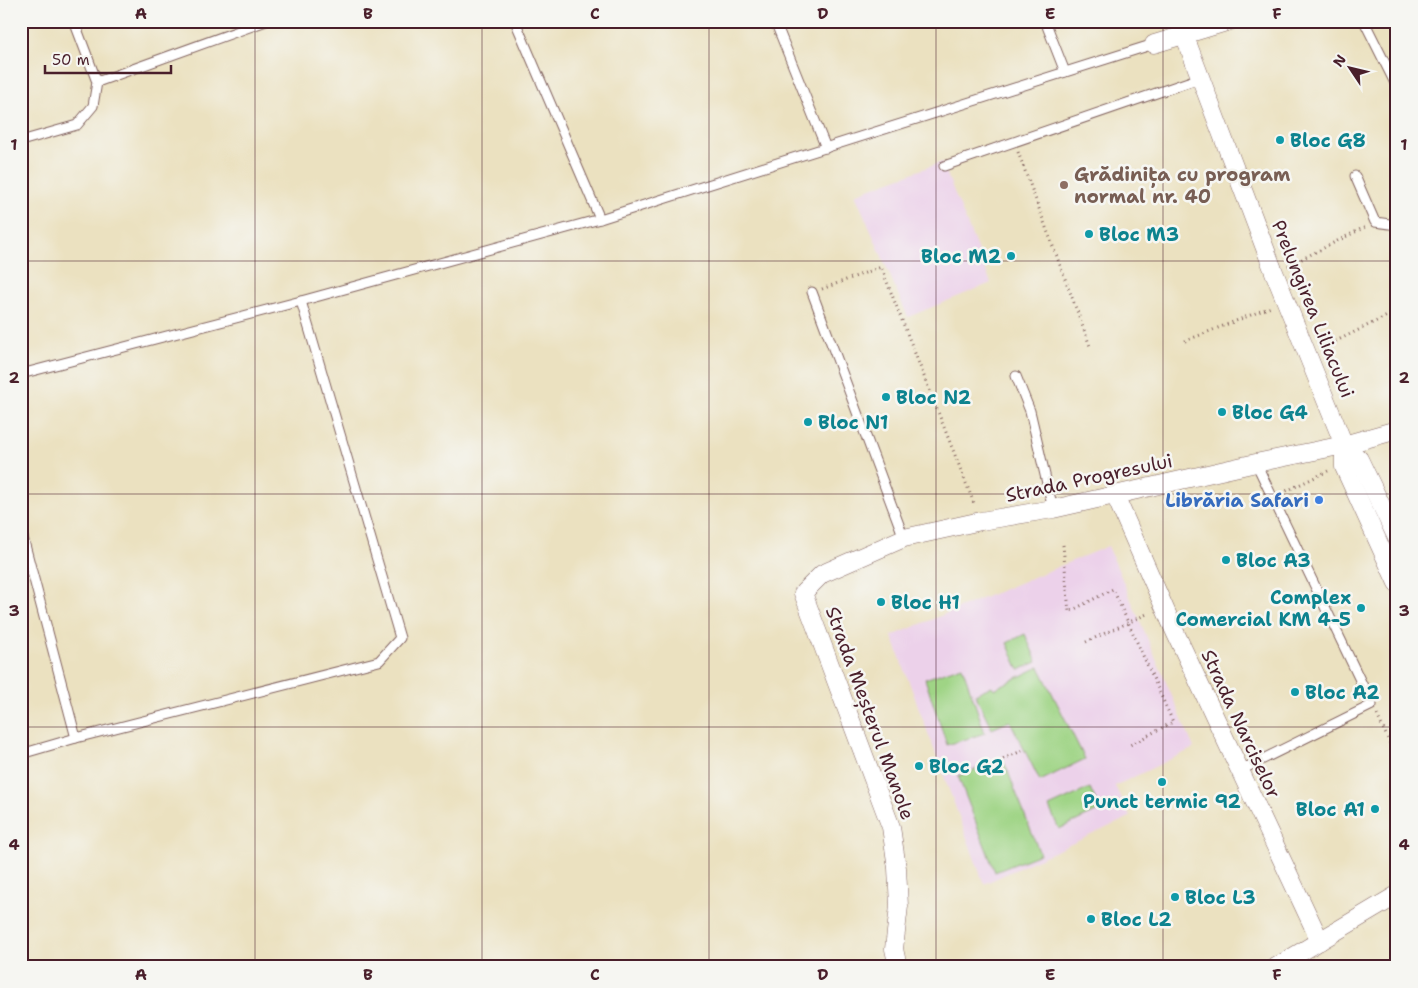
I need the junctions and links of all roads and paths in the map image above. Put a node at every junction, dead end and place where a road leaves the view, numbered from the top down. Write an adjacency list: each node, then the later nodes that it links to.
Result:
1 (74, 21): 12 (lane)
2 (266, 21): 12 (lane)
3 (515, 21): 19 (lane)
4 (775, 21): 16 (lane)
5 (1045, 21): 10 (lane)
6 (1230, 21): 8 (street)
7 (1364, 21): 13 (lane)
8 (1181, 28): 9 (street); 11 (street, Prelungirea Liliacului)
9 (1154, 44): 10 (lane)
10 (1065, 72): 16 (lane)
11 (1200, 78): 15 (lane); 22 (street, Prelungirea Liliacului)
12 (97, 82): 14 (lane)
13 (1397, 86)
14 (21, 141)
15 (1014, 142): 17 (lane); 28 (path)
16 (826, 148): 19 (lane)
17 (944, 166)
18 (1355, 176): 20 (lane)
19 (600, 219): 24 (lane)
20 (1375, 222): 21 (lane); 22 (path)
21 (1397, 225)
22 (1274, 272): 25 (street, Prelungirea Liliacului)
23 (812, 292): 39 (path); 41 (lane)
24 (301, 301): 30 (lane); 50 (lane)
25 (1286, 301): 27 (path); 29 (street, Prelungirea Liliacului)
26 (1397, 311): 29 (path)
27 (1185, 341)
28 (1090, 346)
29 (1308, 354): 33 (street, Prelungirea Liliacului)
30 (21, 374)
31 (1016, 376): 38 (lane)
32 (1397, 430): 33 (street, Strada Progresului)
33 (1344, 445): 34 (street, Strada Progresului); 42 (street, Prelungirea Liliacului); 44 (street, Prelungirea Liliacului)
34 (1256, 463): 36 (street, Strada Progresului); 37 (lane)
35 (1334, 468): 37 (path)
36 (1114, 495): 38 (street, Strada Progresului); 46 (street, Strada Narciselor)
37 (1272, 497): 49 (lane)
38 (1053, 509): 39 (street, Strada Progresului)
39 (981, 521): 41 (street, Strada Progresului)
40 (21, 530): 50 (lane)
41 (904, 538): 45 (street, Strada Progresului)
42 (1397, 538)
43 (1063, 545): 47 (path)
44 (1397, 583)
45 (803, 593): 59 (street, Strada Meșterul Manole)
46 (1163, 606): 47 (path); 56 (street, Strada Narciselor)
47 (1128, 624): 48 (path); 51 (path)
48 (1086, 642)
49 (1372, 705): 55 (path); 56 (lane)
50 (76, 738): 53 (lane)
51 (1128, 746)
52 (1024, 750): 54 (path)
53 (21, 754)
54 (1003, 759)
55 (1397, 759)
56 (1239, 771): 58 (street, Strada Narciselor)
57 (1397, 894): 58 (street)
58 (1320, 941): 60 (street)
59 (898, 967)
60 (1276, 967)

